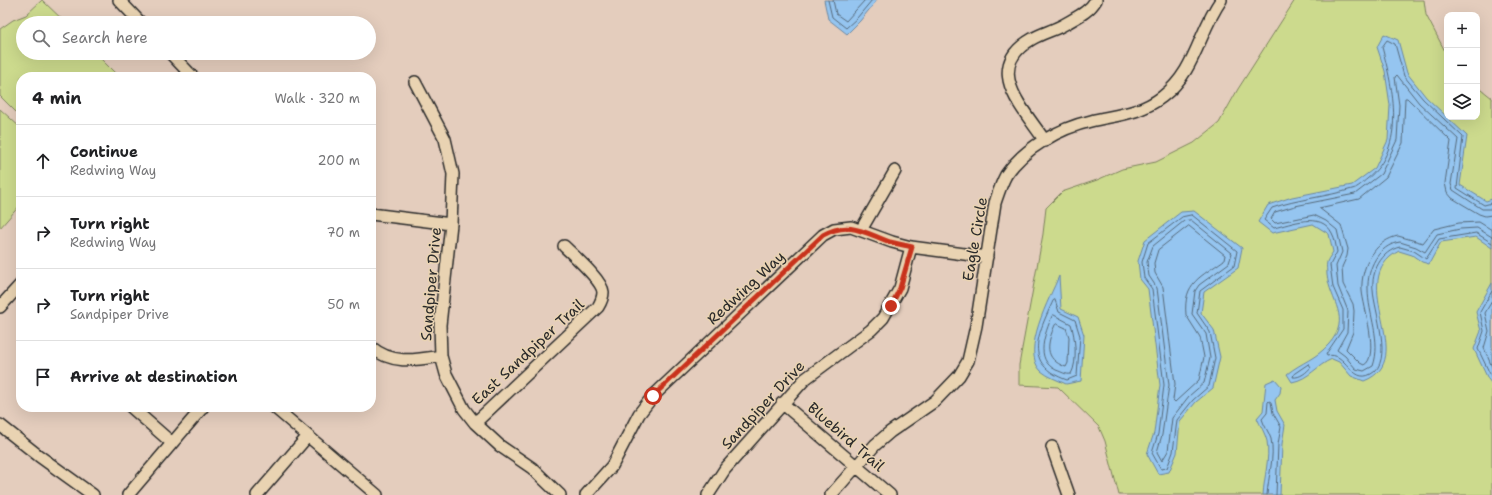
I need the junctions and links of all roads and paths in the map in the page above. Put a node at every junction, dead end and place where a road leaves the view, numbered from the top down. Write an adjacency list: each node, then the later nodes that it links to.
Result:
1 (119, 0): 4 (street)
2 (1096, 0): 8 (street)
3 (1221, 0): 8 (street, Eagle Circle)
4 (134, 16)
5 (177, 60): 6 (street)
6 (188, 72)
7 (415, 82): 11 (street, Sandpiper Drive)
8 (1045, 141): 15 (street, Eagle Circle)
9 (895, 171): 12 (street)
10 (376, 215): 11 (street)
11 (451, 224): 19 (street, Sandpiper Drive)
12 (861, 230): 14 (street, Redwing Way); 35 (street, Redwing Way)
13 (564, 246): 24 (street, East Sandpiper Trail)
14 (912, 247): 15 (street, Redwing Way); 20 (street, Sandpiper Drive)
15 (987, 257): 29 (street, Eagle Circle)
16 (16, 289): 17 (street)
17 (0, 307)
18 (376, 350): 19 (street)
19 (441, 356): 24 (street, Sandpiper Drive)
20 (782, 403): 29 (street, Bluebird Trail); 36 (street, Sandpiper Drive)
21 (137, 412): 27 (street)
22 (199, 412): 27 (street)
23 (280, 412): 26 (street)
24 (475, 423): 34 (street, Sandpiper Drive)
25 (0, 425): 30 (street)
26 (308, 436): 32 (street); 33 (street)
27 (172, 443): 31 (street)
28 (1052, 447): 39 (street)
29 (857, 465): 37 (street, Eagle Circle); 38 (street, Bluebird Trail)
30 (93, 495)
31 (128, 495)
32 (257, 495)
33 (377, 495)
34 (560, 495)
35 (586, 495)
36 (708, 495)
37 (831, 495)
38 (890, 495)
39 (1069, 495)

